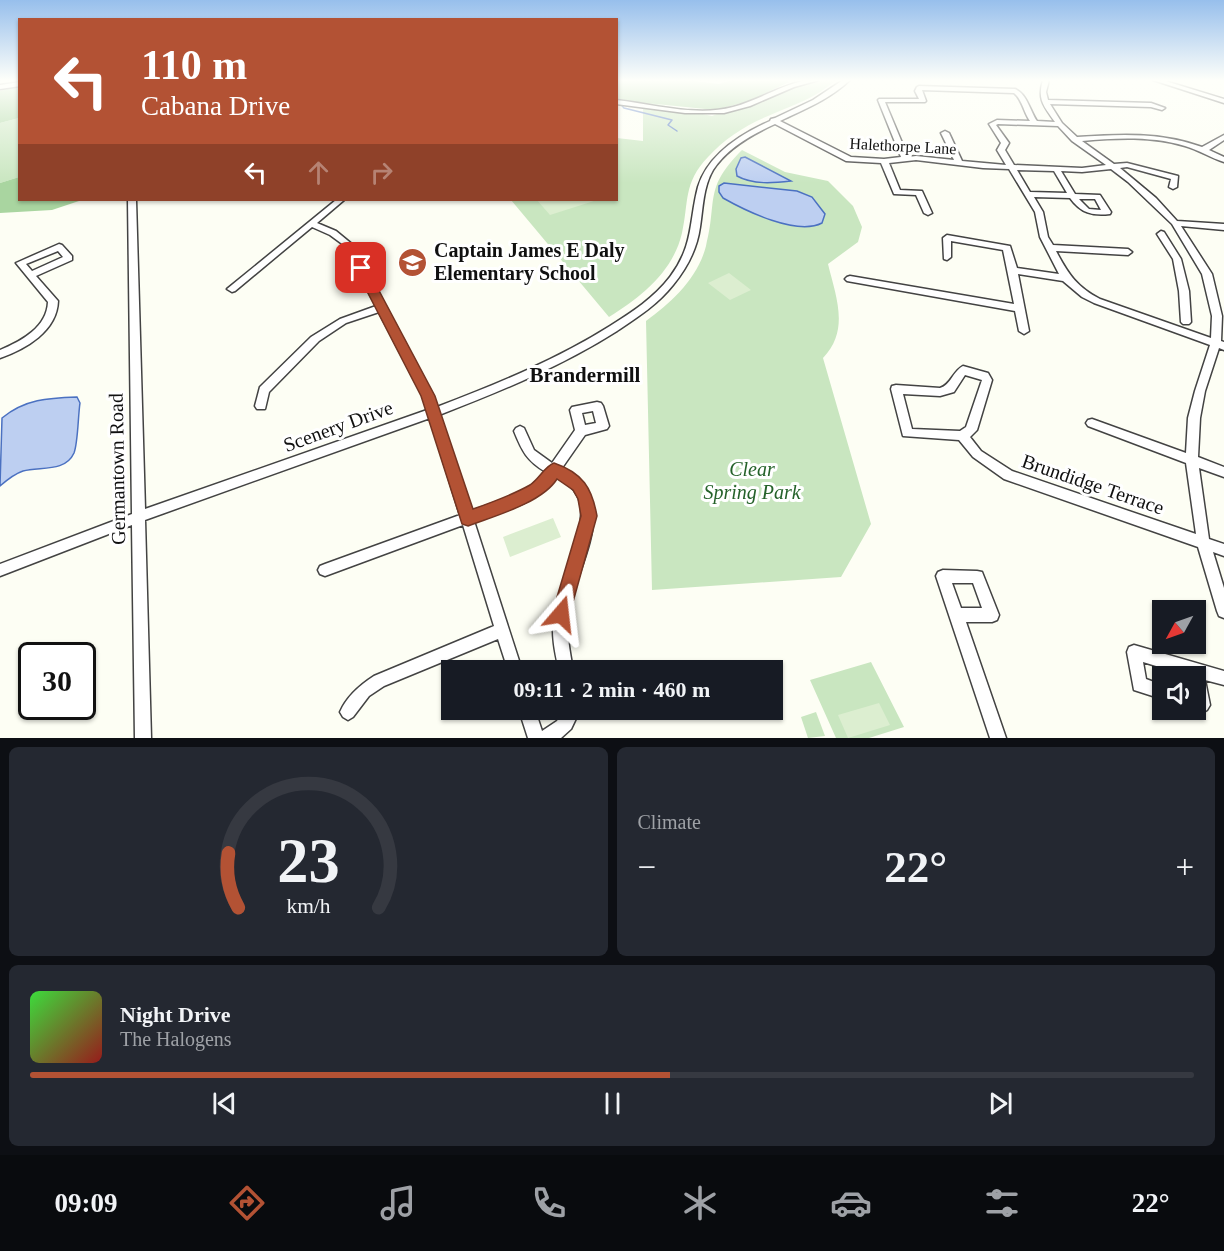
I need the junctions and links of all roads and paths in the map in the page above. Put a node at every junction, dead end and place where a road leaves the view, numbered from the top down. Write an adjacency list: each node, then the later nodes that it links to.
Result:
1 (786, 114): 5 (street, Scenery Drive)
2 (887, 114): 12 (street)
3 (1029, 114): 6 (street)
4 (1054, 114): 7 (street)
5 (773, 120): 14 (street, Halethorpe Lane); 47 (street, Scenery Drive)
6 (1036, 123): 7 (street); 17 (street)
7 (1060, 124): 10 (street)
8 (945, 133): 15 (street)
9 (1224, 137): 11 (street)
10 (1075, 139): 11 (street); 16 (street)
11 (1203, 150): 13 (street)
12 (905, 159): 14 (street, Halethorpe Lane); 15 (street, Halethorpe Lane)
13 (1224, 160)
14 (884, 161): 23 (street)
15 (959, 162): 17 (street, Halethorpe Lane)
16 (1114, 167): 18 (street, Halethorpe Lane); 19 (street, Halethorpe Lane); 24 (street)
17 (1011, 168): 18 (street, Halethorpe Lane); 20 (street)
18 (1056, 169): 20 (street)
19 (1173, 187)
20 (1030, 194): 28 (street)
21 (132, 201): 55 (street, Germantown Road)
22 (339, 201): 25 (street)
23 (928, 213)
24 (1175, 223): 26 (street); 32 (street)
25 (311, 224): 37 (street); 40 (street)
26 (1224, 227)
27 (1161, 234): 31 (street)
28 (1050, 248): 29 (street); 35 (street)
29 (1128, 252)
30 (947, 257): 33 (street)
31 (1177, 259): 32 (street); 42 (street)
32 (1200, 262): 38 (street)
33 (1013, 270): 35 (street); 41 (street)
34 (31, 275): 34 (street); 45 (street)
35 (1066, 278): 44 (street)
36 (850, 279): 41 (street)
37 (232, 289)
38 (1213, 291): 39 (street); 44 (street)
39 (1224, 294)
40 (382, 307): 46 (street); 47 (street)
41 (1019, 308): 43 (street)
42 (1186, 322)
43 (1024, 331)
44 (1220, 345): 52 (street)
45 (0, 354)
46 (261, 406)
47 (434, 412): 55 (street, Scenery Drive); 56 (street)
48 (1092, 423): 52 (street)
49 (581, 431): 53 (street)
50 (520, 432): 53 (street)
51 (962, 436): 51 (street); 57 (street, Brundidge Terrace)
52 (1192, 460): 54 (street); 57 (street)
53 (554, 470): 56 (street); 65 (street)
54 (1224, 472)
55 (139, 518): 59 (street, Scenery Drive); 73 (street, Germantown Road)
56 (468, 518): 60 (street); 63 (street)
57 (1203, 541): 58 (street, Brundidge Terrace); 61 (street)
58 (1224, 550)
59 (0, 570)
60 (325, 570)
61 (1224, 611)
62 (956, 615): 76 (street)
63 (502, 630): 64 (street); 70 (street)
64 (512, 660)
65 (564, 660)
66 (1184, 666): 69 (street)
67 (1206, 672): 68 (street)
68 (1224, 678)
69 (1152, 689)
70 (348, 712)
71 (530, 720): 74 (street)
72 (569, 720): 75 (street)
73 (144, 738)
74 (536, 738)
75 (545, 738)
76 (998, 738)

